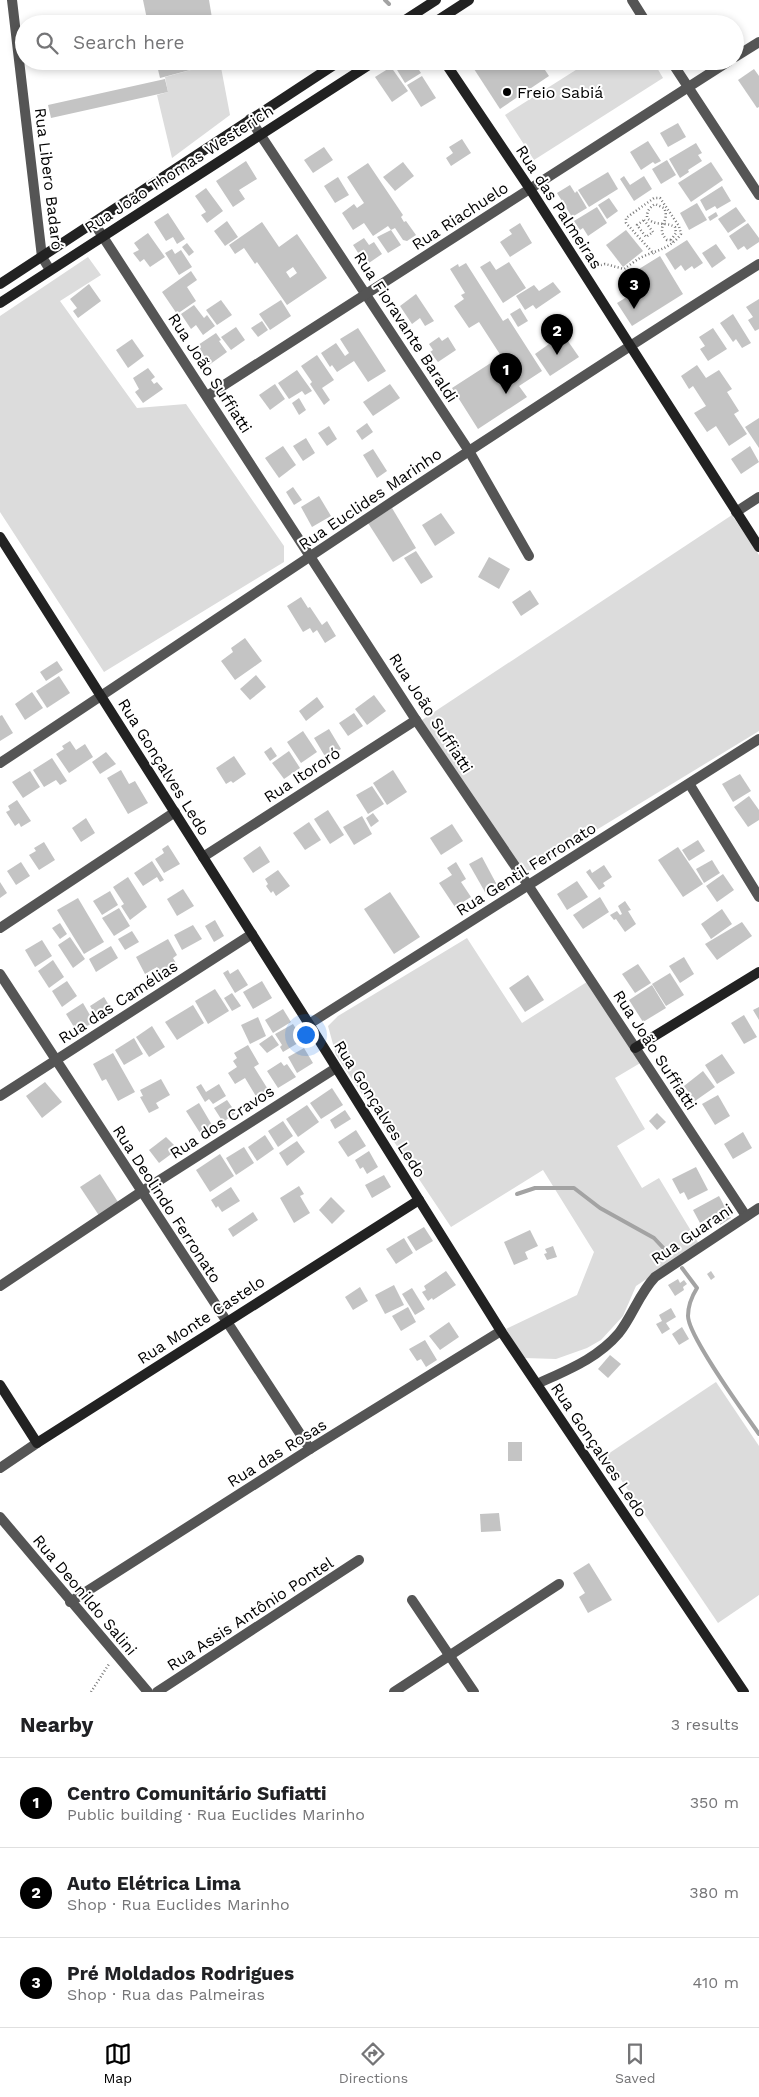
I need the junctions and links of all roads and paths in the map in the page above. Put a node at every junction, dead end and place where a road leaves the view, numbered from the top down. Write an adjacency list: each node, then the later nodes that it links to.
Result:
1 (12, 0): 8 (street, Rua Libero Badaró)
2 (436, 0): 5 (street)
3 (469, 0): 6 (street)
4 (632, 0): 7 (street)
5 (420, 15)
6 (446, 15)
7 (641, 15)
8 (15, 26)
9 (759, 42): 10 (street)
10 (744, 51)
11 (20, 70): 33 (street, Rua Libero Badaró)
12 (325, 70): 20 (street, Rua João Thomas Westerich)
13 (328, 70): 18 (street)
14 (361, 70): 18 (street, Rua João Thomas Westerich)
15 (450, 70): 23 (street, Rua das Palmeiras)
16 (677, 70): 19 (street)
17 (714, 70): 19 (street, Rua Riachuelo)
18 (338, 85): 21 (street, Rua João Thomas Westerich)
19 (687, 87): 23 (street, Rua Riachuelo); 25 (street)
20 (250, 119): 21 (street, Rua Fioravante Baraldi); 22 (street, Rua João Thomas Westerich)
21 (260, 134): 24 (street, Rua João Thomas Westerich); 38 (street, Rua Fioravante Baraldi)
22 (161, 178): 24 (street); 26 (street, Rua João Thomas Westerich)
23 (530, 189): 36 (street, Rua das Palmeiras); 38 (street, Rua Riachuelo)
24 (170, 192): 30 (street, Rua João Thomas Westerich)
25 (759, 196)
26 (94, 223): 30 (street, Rua João Suffiatti); 33 (street, Rua João Thomas Westerich)
27 (664, 223): 27 (path); 31 (path); 31 (path)
28 (642, 231): 28 (path); 29 (path)
29 (637, 235): 31 (path); 32 (path)
30 (103, 236): 35 (street, Rua João Thomas Westerich); 41 (street, Rua João Suffiatti)
31 (672, 241): 32 (path)
32 (654, 254): 36 (path)
33 (42, 257): 35 (street, Rua Libero Badaró); 37 (street, Rua João Thomas Westerich)
34 (759, 264): 40 (street, Rua Euclides Marinho)
35 (50, 270): 39 (street, Rua João Thomas Westerich)
36 (582, 272): 40 (street, Rua das Palmeiras)
37 (0, 284)
38 (366, 293): 41 (street, Rua Riachuelo); 42 (street, Rua Fioravante Baraldi)
39 (0, 303)
40 (629, 346): 42 (street, Rua Euclides Marinho); 44 (street, Rua das Palmeiras)
41 (207, 396): 48 (street, Rua João Suffiatti)
42 (469, 451): 47 (street, Rua Fioravante Baraldi); 48 (street, Rua Euclides Marinho)
43 (759, 497): 44 (street)
44 (736, 512): 46 (street, Rua das Palmeiras)
45 (0, 537): 49 (street, Rua Gonçalves Ledo)
46 (759, 547)
47 (529, 556)
48 (311, 557): 49 (street, Rua Euclides Marinho); 50 (street, Rua João Suffiatti)
49 (101, 696): 52 (street, Rua Euclides Marinho); 54 (street, Rua Gonçalves Ledo)
50 (416, 720): 55 (street, Rua Itororó); 56 (street, Rua João Suffiatti)
51 (759, 739): 53 (street, Rua Gentil Ferronato)
52 (0, 763)
53 (690, 785): 56 (street, Rua Gentil Ferronato); 57 (street)
54 (175, 812): 55 (street, Rua Gonçalves Ledo); 58 (street)
55 (203, 857): 59 (street, Rua Gonçalves Ledo)
56 (528, 885): 62 (street, Rua Gentil Ferronato); 63 (street, Rua João Suffiatti)
57 (759, 897)
58 (0, 928)
59 (252, 934): 62 (street, Rua Gonçalves Ledo); 64 (street, Rua das Camélias)
60 (759, 972): 63 (street)
61 (0, 974): 64 (street, Rua Deolindo Ferronato)
62 (309, 1024): 65 (street, Rua Gonçalves Ledo)
63 (635, 1048): 70 (street, Rua João Suffiatti)
64 (56, 1060): 66 (street, Rua das Camélias); 67 (street, Rua Deolindo Ferronato)
65 (336, 1068): 67 (street, Rua dos Cravos); 68 (street, Rua Gonçalves Ledo)
66 (0, 1096)
67 (141, 1192): 71 (street, Rua dos Cravos); 72 (street, Rua Deolindo Ferronato)
68 (419, 1200): 72 (street, Rua Monte Castelo); 73 (street, Rua Gonçalves Ledo)
69 (759, 1208): 70 (street, Rua Guarani)
70 (746, 1216): 74 (street, Rua Guarani)
71 (0, 1286)
72 (226, 1322): 76 (street, Rua Monte Castelo); 77 (street, Rua Deolindo Ferronato)
73 (501, 1331): 74 (street, Rua Gonçalves Ledo); 77 (street, Rua das Rosas)
74 (537, 1384): 91 (street, Rua Gonçalves Ledo)
75 (0, 1385): 76 (street)
76 (37, 1443): 78 (street, Rua Monte Castelo)
77 (310, 1449): 83 (street, Rua das Rosas)
78 (0, 1468)
79 (0, 1518): 83 (street, Rua Deonildo Salini)
80 (359, 1560): 88 (street, Rua Assis Antônio Pontel)
81 (559, 1584): 85 (street)
82 (412, 1600): 85 (street)
83 (70, 1602): 84 (street, Rua Deonildo Salini)
84 (116, 1655): 86 (path); 87 (street, Rua Deonildo Salini)
85 (450, 1656): 89 (street); 90 (street)
86 (91, 1692)
87 (148, 1692)
88 (157, 1692)
89 (394, 1692)
90 (474, 1692)
91 (744, 1692)

